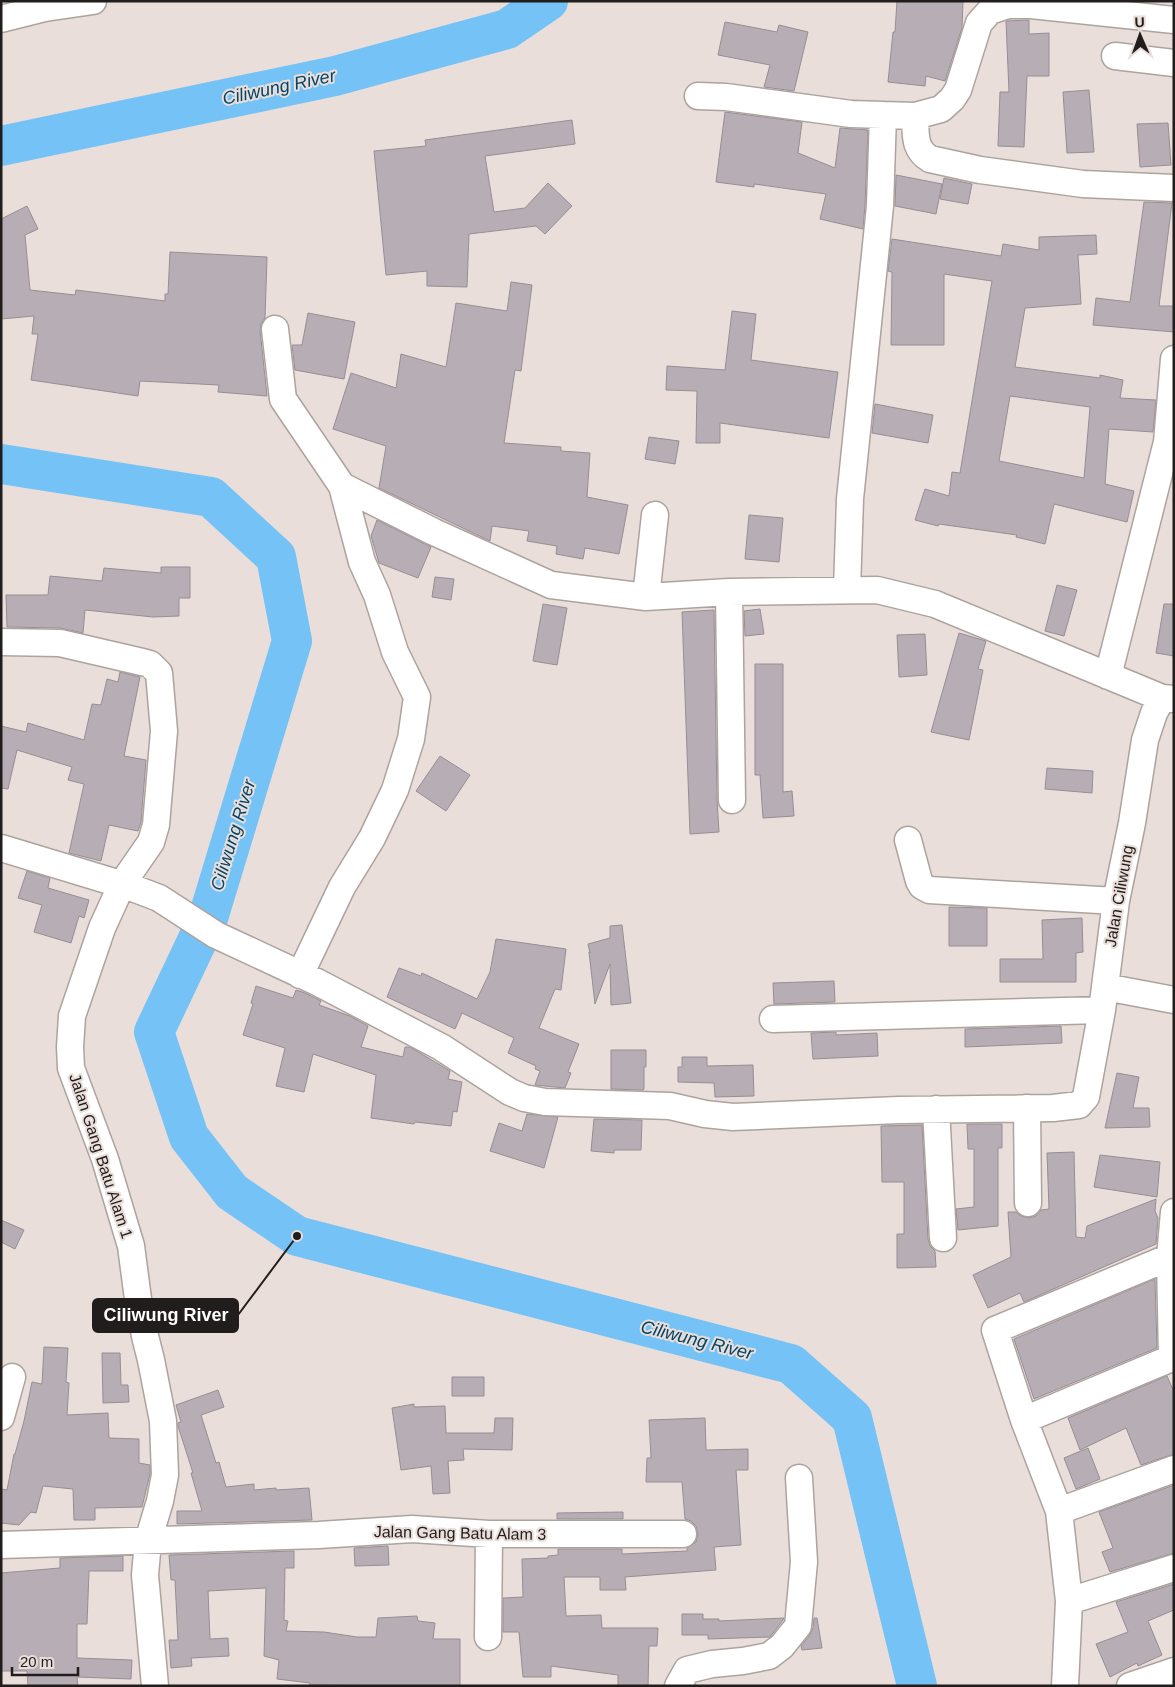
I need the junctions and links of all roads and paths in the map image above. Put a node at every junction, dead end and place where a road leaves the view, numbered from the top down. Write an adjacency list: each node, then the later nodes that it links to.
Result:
1 (93, 1): 2 (street)
2 (1, 19)
3 (1174, 20): 8 (street)
4 (1115, 56): 5 (street)
5 (1174, 63)
6 (698, 96): 7 (street)
7 (882, 114): 8 (street); 14 (street)
8 (915, 116): 9 (street)
9 (1174, 188)
10 (275, 330): 12 (street)
11 (1174, 359): 18 (street)
12 (342, 486): 16 (street); 25 (street)
13 (655, 515): 16 (street)
14 (847, 590): 15 (street); 18 (street)
15 (729, 592): 16 (street); 20 (street)
16 (646, 596)
17 (1, 642): 23 (street, Jalan Gang Batu Alam 1)
18 (1108, 676): 19 (street)
19 (1168, 699): 24 (street, Jalan Ciliwung)
20 (732, 800)
21 (908, 840): 24 (street)
22 (1, 848): 23 (street)
23 (122, 884): 25 (street); 43 (street, Jalan Gang Batu Alam 1)
24 (1116, 901): 26 (street, Jalan Ciliwung)
25 (300, 975): 30 (street)
26 (1103, 998): 27 (street); 28 (street); 29 (street, Jalan Ciliwung)
27 (1174, 1000)
28 (773, 1019)
29 (1027, 1108): 30 (street); 31 (street)
30 (936, 1109): 33 (street)
31 (1028, 1203)
32 (1174, 1212): 34 (street)
33 (943, 1238)
34 (1170, 1257): 37 (street); 37 (street)
35 (12, 1376): 36 (street)
36 (1, 1417)
37 (1024, 1420): 40 (street)
38 (1174, 1469): 40 (street)
39 (799, 1478): 50 (street)
40 (1059, 1511): 46 (street)
41 (489, 1534): 42 (street, Jalan Gang Batu Alam 3); 43 (street, Jalan Gang Batu Alam 3); 47 (street)
42 (683, 1534)
43 (148, 1541): 44 (street, Jalan Gang Batu Alam 3); 49 (street, Jalan Gang Batu Alam 1)
44 (1, 1545)
45 (1174, 1568): 46 (street)
46 (1069, 1601): 51 (street)
47 (488, 1637)
48 (1174, 1671): 52 (street)
49 (155, 1686)
50 (678, 1686)
51 (1065, 1686)
52 (1130, 1686)

